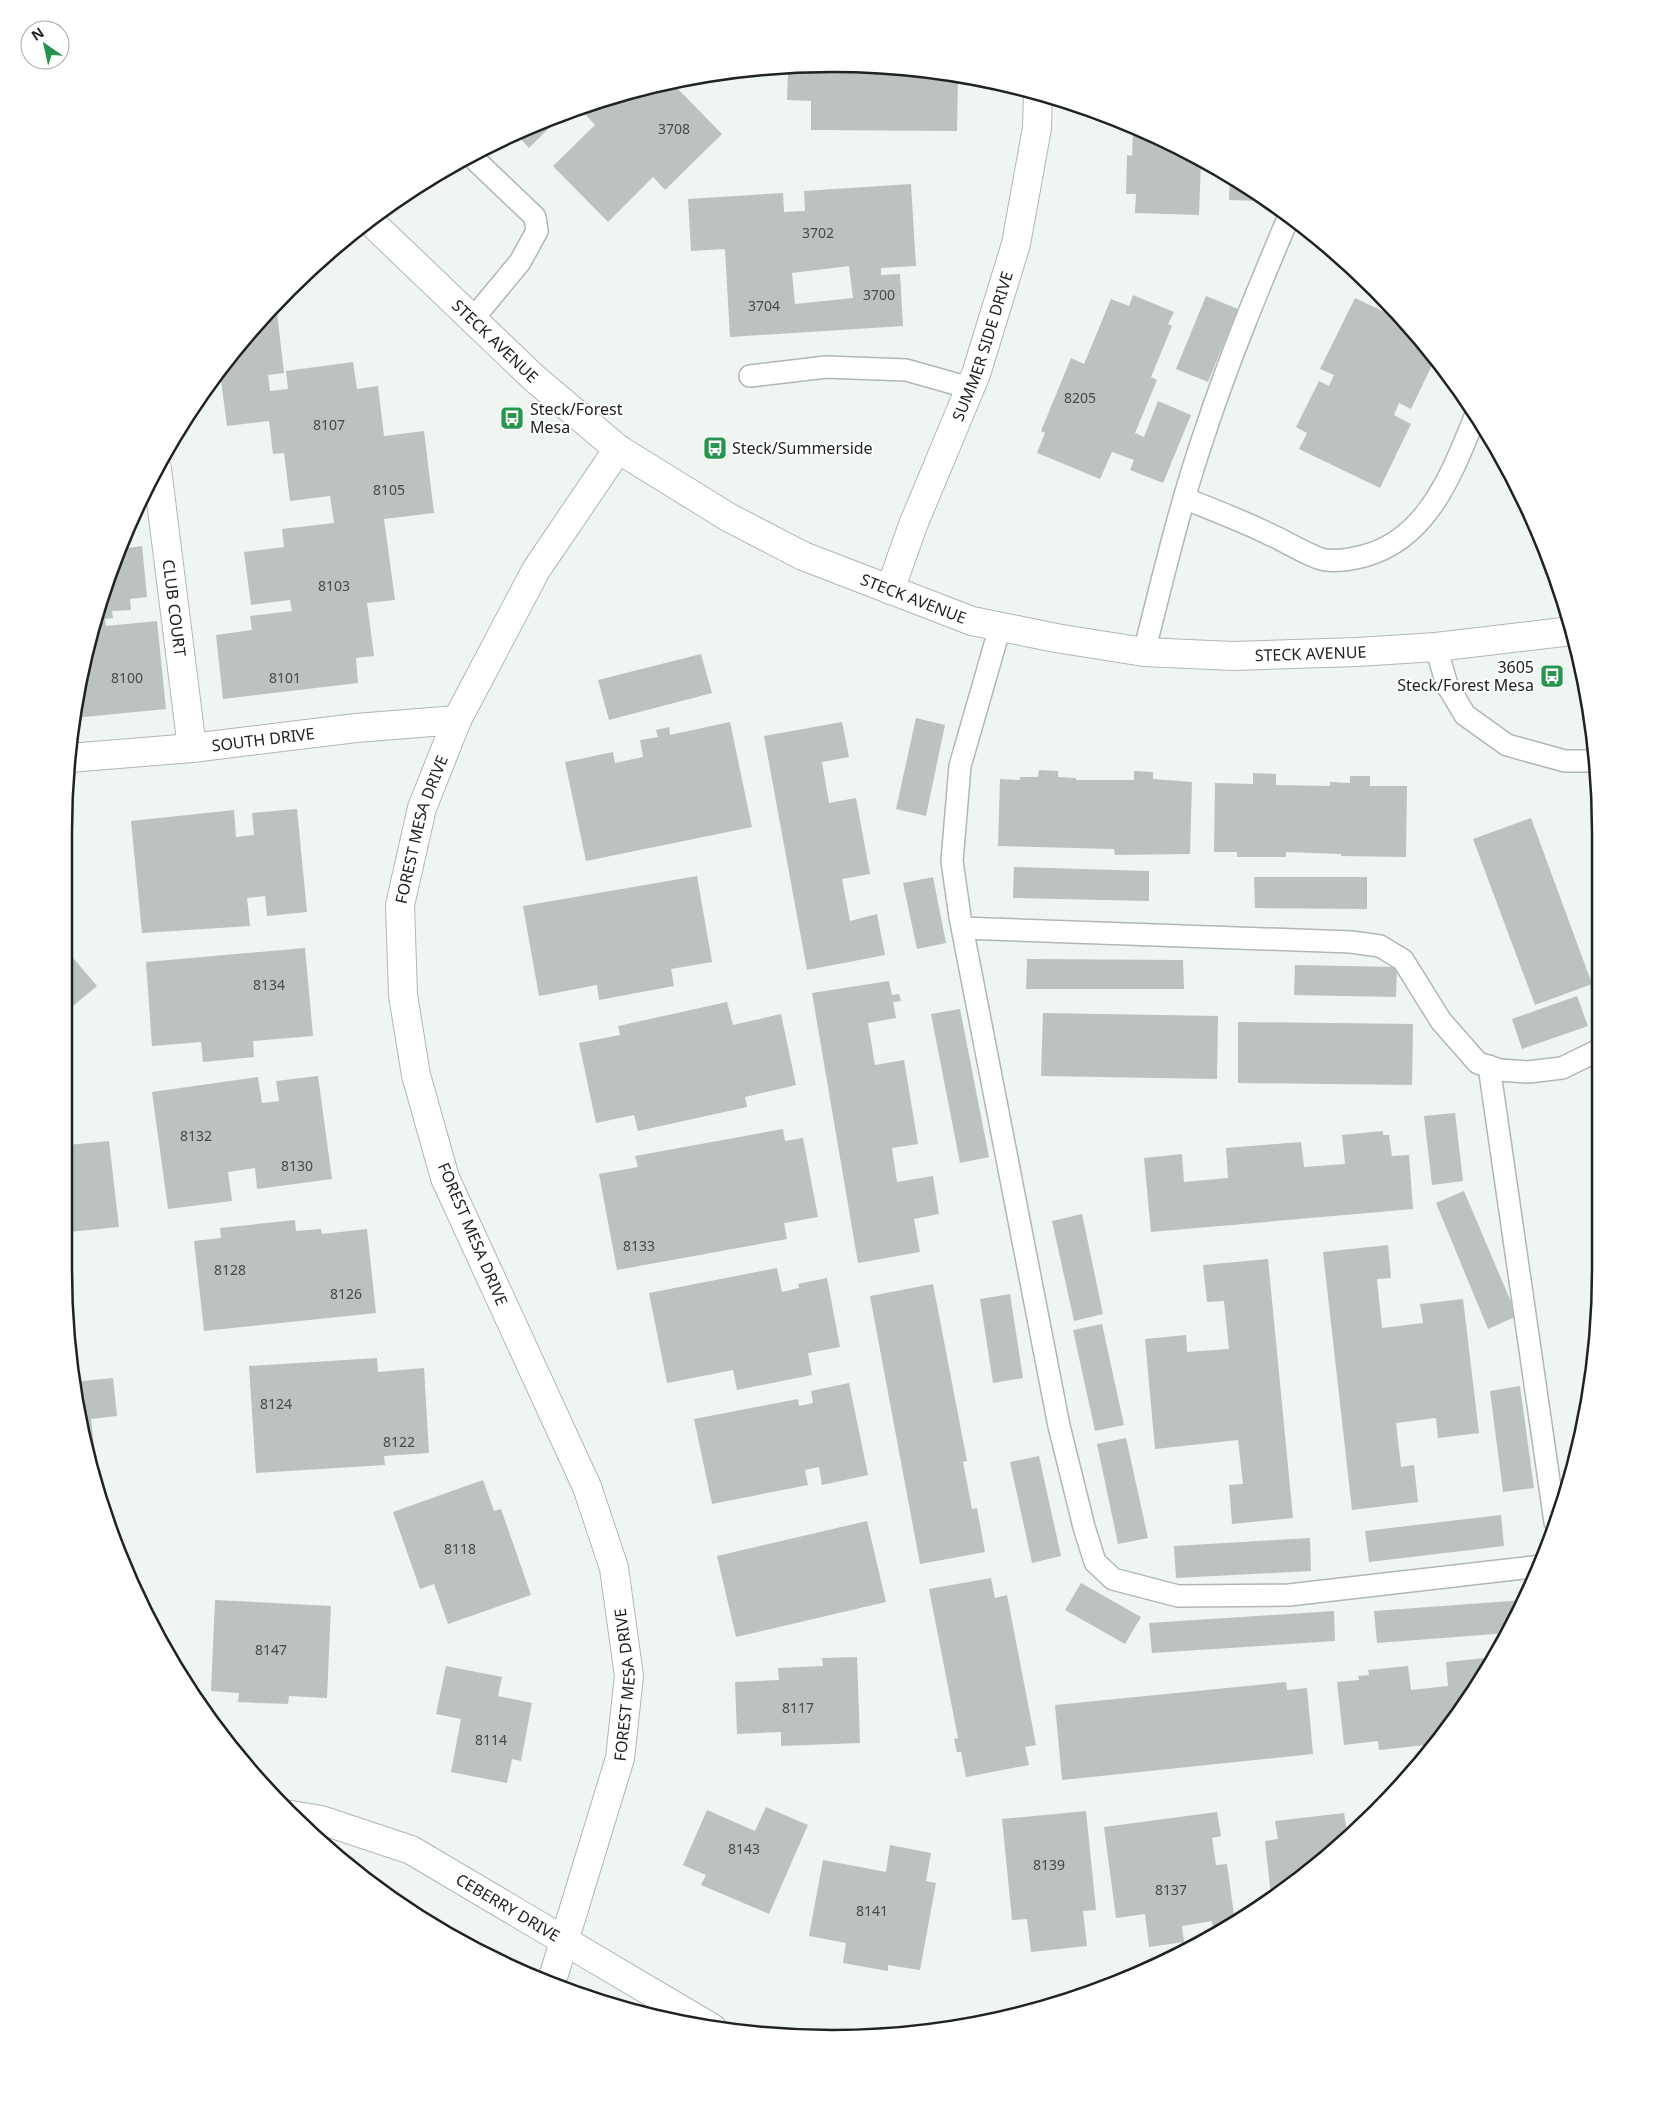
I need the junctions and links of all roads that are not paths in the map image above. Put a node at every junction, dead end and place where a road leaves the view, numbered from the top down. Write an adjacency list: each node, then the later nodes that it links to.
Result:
1 (1038, 101): 7 (street, SUMMER SIDE DRIVE)
2 (477, 161): 5 (lane)
3 (1286, 223): 11 (lane)
4 (375, 226): 5 (street, STECK AVENUE)
5 (472, 320): 9 (street, STECK AVENUE)
6 (750, 376): 7 (lane)
7 (970, 388): 12 (street, SUMMER SIDE DRIVE)
8 (1472, 423): 11 (lane)
9 (618, 450): 12 (street, STECK AVENUE); 17 (street, FOREST MESA DRIVE)
10 (159, 482): 18 (street, CLUB COURT)
11 (1184, 498): 16 (lane)
12 (890, 590): 13 (street, STECK AVENUE)
13 (1000, 627): 16 (street, STECK AVENUE); 21 (lane)
14 (1565, 632): 15 (street, STECK AVENUE)
15 (1436, 647): 16 (street, STECK AVENUE); 20 (lane)
16 (1144, 652)
17 (457, 720): 18 (street, SOUTH DRIVE); 27 (street, FOREST MESA DRIVE)
18 (192, 748): 19 (street, SOUTH DRIVE)
19 (77, 757)
20 (1588, 761)
21 (962, 928): 23 (lane); 25 (lane)
22 (1592, 1054): 23 (lane)
23 (1489, 1066): 24 (lane)
24 (1553, 1508)
25 (1531, 1567)
26 (306, 1818): 27 (street, CEBERRY DRIVE)
27 (565, 1941): 28 (street, FOREST MESA DRIVE); 29 (street, CEBERRY DRIVE)
28 (553, 1977)
29 (692, 2016)

